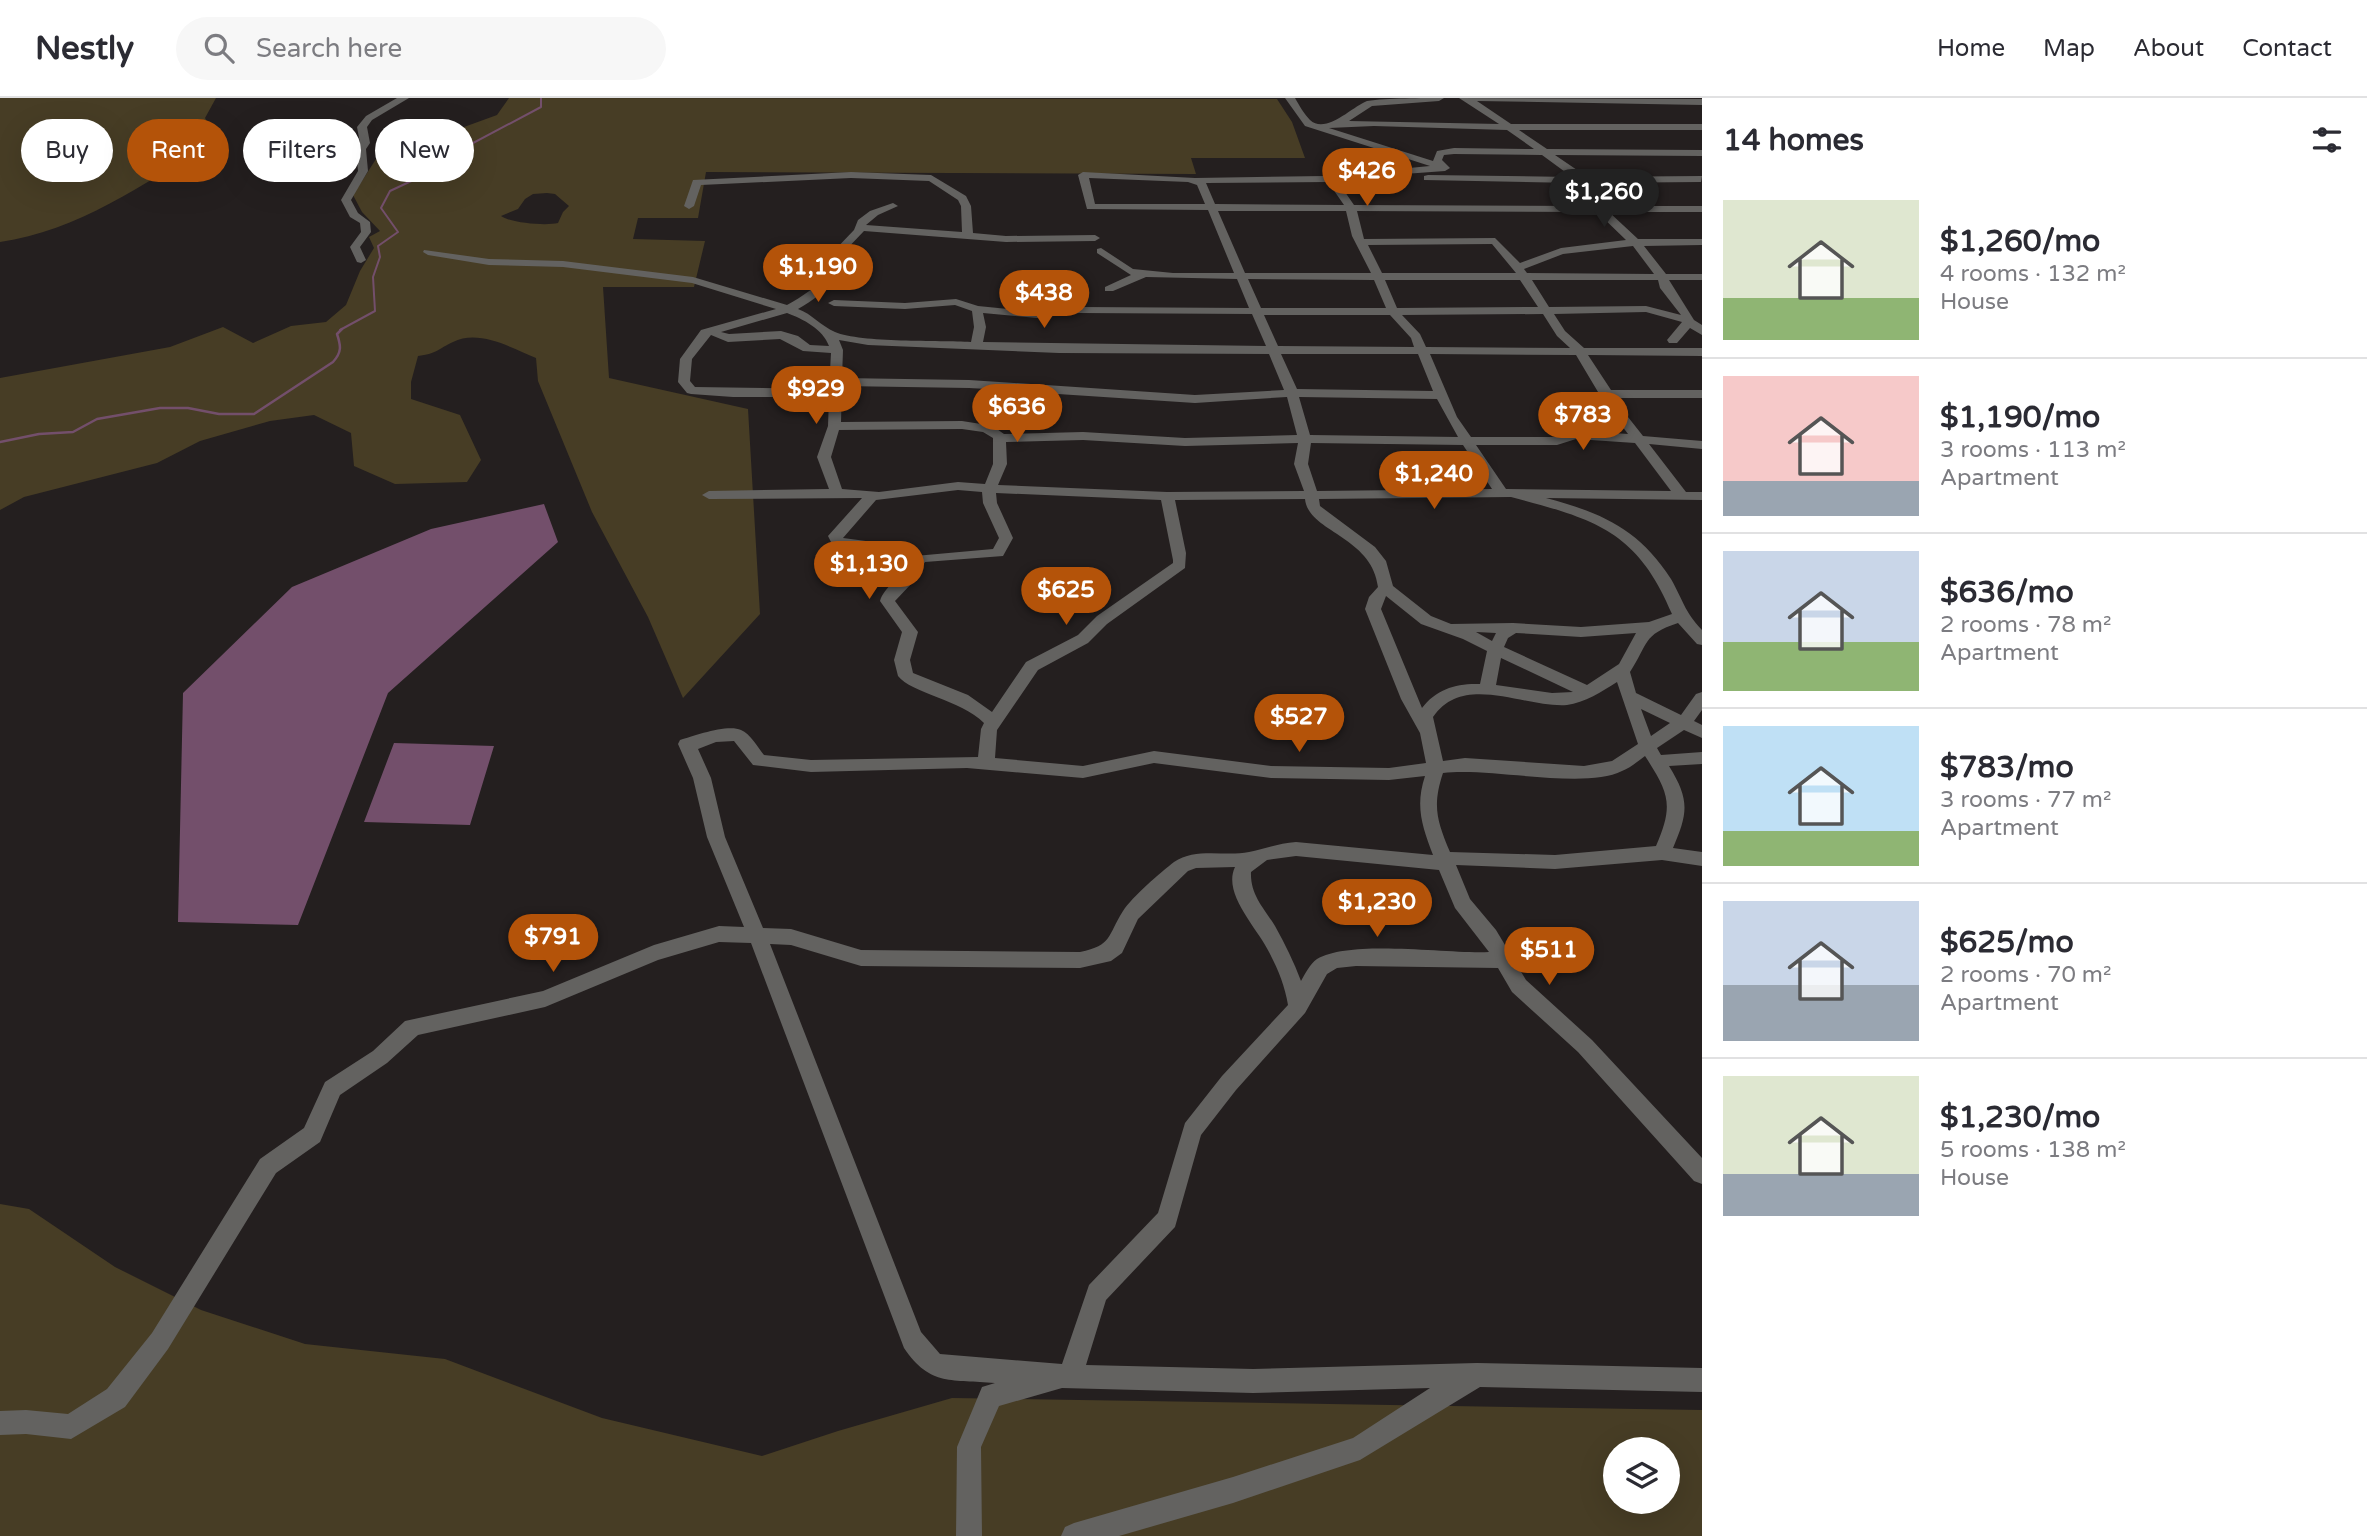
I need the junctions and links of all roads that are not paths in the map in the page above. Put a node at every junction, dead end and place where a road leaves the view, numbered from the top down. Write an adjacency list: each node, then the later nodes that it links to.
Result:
1 (404, 98): 37 (street)
2 (1290, 98): 8 (street)
3 (1439, 98): 5 (street)
4 (1466, 98): 7 (street); 10 (street)
5 (1399, 99): 9 (street)
6 (1702, 102): 7 (street)
7 (1629, 107): 11 (street)
8 (1308, 124): 9 (street); 18 (street)
9 (1338, 124): 10 (street)
10 (1509, 126): 11 (street); 15 (street)
11 (1646, 127): 12 (street); 13 (street)
12 (1702, 127)
13 (1656, 135)
14 (1665, 144): 16 (street)
15 (1541, 152): 16 (street); 18 (street); 22 (street)
16 (1674, 152): 17 (street); 20 (street)
17 (1702, 153)
18 (1445, 168): 19 (street)
19 (1329, 178): 21 (street); 22 (street); 25 (street)
20 (1702, 179): 22 (street)
21 (1198, 180): 26 (street); 26 (street)
22 (1578, 180): 27 (street)
23 (689, 206): 30 (street)
24 (893, 206): 29 (street)
25 (1351, 208): 26 (street); 27 (street); 32 (street)
26 (1213, 209): 40 (street)
27 (1600, 209): 28 (street); 34 (street)
28 (1702, 209)
29 (861, 228): 30 (street); 44 (street)
30 (970, 236): 31 (street)
31 (1095, 239)
32 (1362, 242): 38 (street); 41 (street)
33 (1702, 242): 34 (street)
34 (1636, 243): 38 (street); 42 (street)
35 (1101, 251): 39 (street)
36 (428, 252): 47 (street)
37 (361, 260)
38 (1520, 272): 41 (street); 42 (street); 50 (street)
39 (1143, 274): 40 (street); 45 (street)
40 (1240, 275): 41 (street); 49 (street)
41 (1377, 275): 51 (street)
42 (1662, 276): 43 (street); 52 (street)
43 (1702, 277)
44 (832, 281): 46 (street); 47 (street)
45 (1109, 289)
46 (834, 303): 48 (street); 53 (street)
47 (788, 309): 53 (street); 55 (street)
48 (977, 309): 49 (street); 57 (street)
49 (1256, 311): 51 (street); 59 (street)
50 (1545, 311): 51 (street); 52 (street); 60 (street)
51 (1393, 312): 61 (street)
52 (1689, 321): 54 (street); 56 (street)
53 (831, 326): 57 (street); 58 (street)
54 (1702, 331)
55 (705, 333): 58 (street); 63 (street)
56 (1673, 340)
57 (977, 344): 59 (street)
58 (837, 350): 63 (street)
59 (1274, 350): 61 (street); 65 (street)
60 (1579, 350): 61 (street); 62 (street); 68 (street)
61 (1425, 352): 67 (street)
62 (1702, 352)
63 (836, 387): 64 (street); 69 (street)
64 (993, 387): 65 (street); 70 (street)
65 (1292, 393): 67 (street); 73 (street)
66 (1702, 394): 68 (street)
67 (1442, 395): 75 (street)
68 (1607, 396): 71 (street); 74 (street)
69 (834, 426): 70 (street); 78 (street)
70 (987, 429): 72 (street)
71 (1575, 435): 74 (street); 75 (street)
72 (999, 438): 73 (street); 77 (street)
73 (1306, 439): 75 (street); 81 (street)
74 (1638, 439): 76 (street); 84 (street)
75 (1465, 441): 79 (street)
76 (1702, 445)
77 (993, 483): 82 (street); 83 (street); 86 (street)
78 (837, 494): 80 (street); 82 (street)
79 (1509, 494): 81 (street); 84 (street); 88 (street)
80 (709, 495)
81 (1312, 495): 83 (street); 87 (street)
82 (872, 496): 86 (street)
83 (1167, 496): 100 (street)
84 (1682, 496): 85 (street)
85 (1702, 496)
86 (916, 562): 100 (street)
87 (1386, 588): 90 (street); 102 (street)
88 (1680, 616): 89 (street); 91 (street); 93 (street)
89 (1702, 620)
90 (1445, 626): 92 (street); 94 (street)
91 (1653, 627): 92 (street); 95 (street)
92 (1513, 628): 94 (street)
93 (1702, 640)
94 (1496, 648): 96 (street); 97 (street)
95 (1622, 672): 97 (street); 98 (street)
96 (1487, 688): 97 (street); 102 (street)
97 (1587, 691)
98 (1629, 696): 101 (street); 104 (street)
99 (1702, 698): 101 (street)
100 (993, 722): 107 (street)
101 (1684, 722): 103 (street); 104 (street)
102 (1426, 729): 108 (street)
103 (1702, 732)
104 (1647, 746): 106 (street); 108 (street)
105 (1702, 758): 106 (street)
106 (1658, 761): 109 (street)
107 (986, 764): 108 (street); 113 (street)
108 (1436, 768): 112 (street)
109 (1662, 853): 111 (street); 112 (street)
110 (1249, 859): 112 (street); 113 (street); 115 (street)
111 (1702, 859)
112 (1444, 863): 114 (street)
113 (757, 935): 118 (street); 120 (street)
114 (1504, 959): 115 (street); 116 (street)
115 (1298, 1007): 118 (street)
116 (1702, 1174)
117 (1477, 1375): 118 (street); 119 (street); 122 (street)
118 (1070, 1377): 121 (street)
119 (1702, 1380)
120 (0, 1423)
121 (969, 1536)
122 (1074, 1536)

